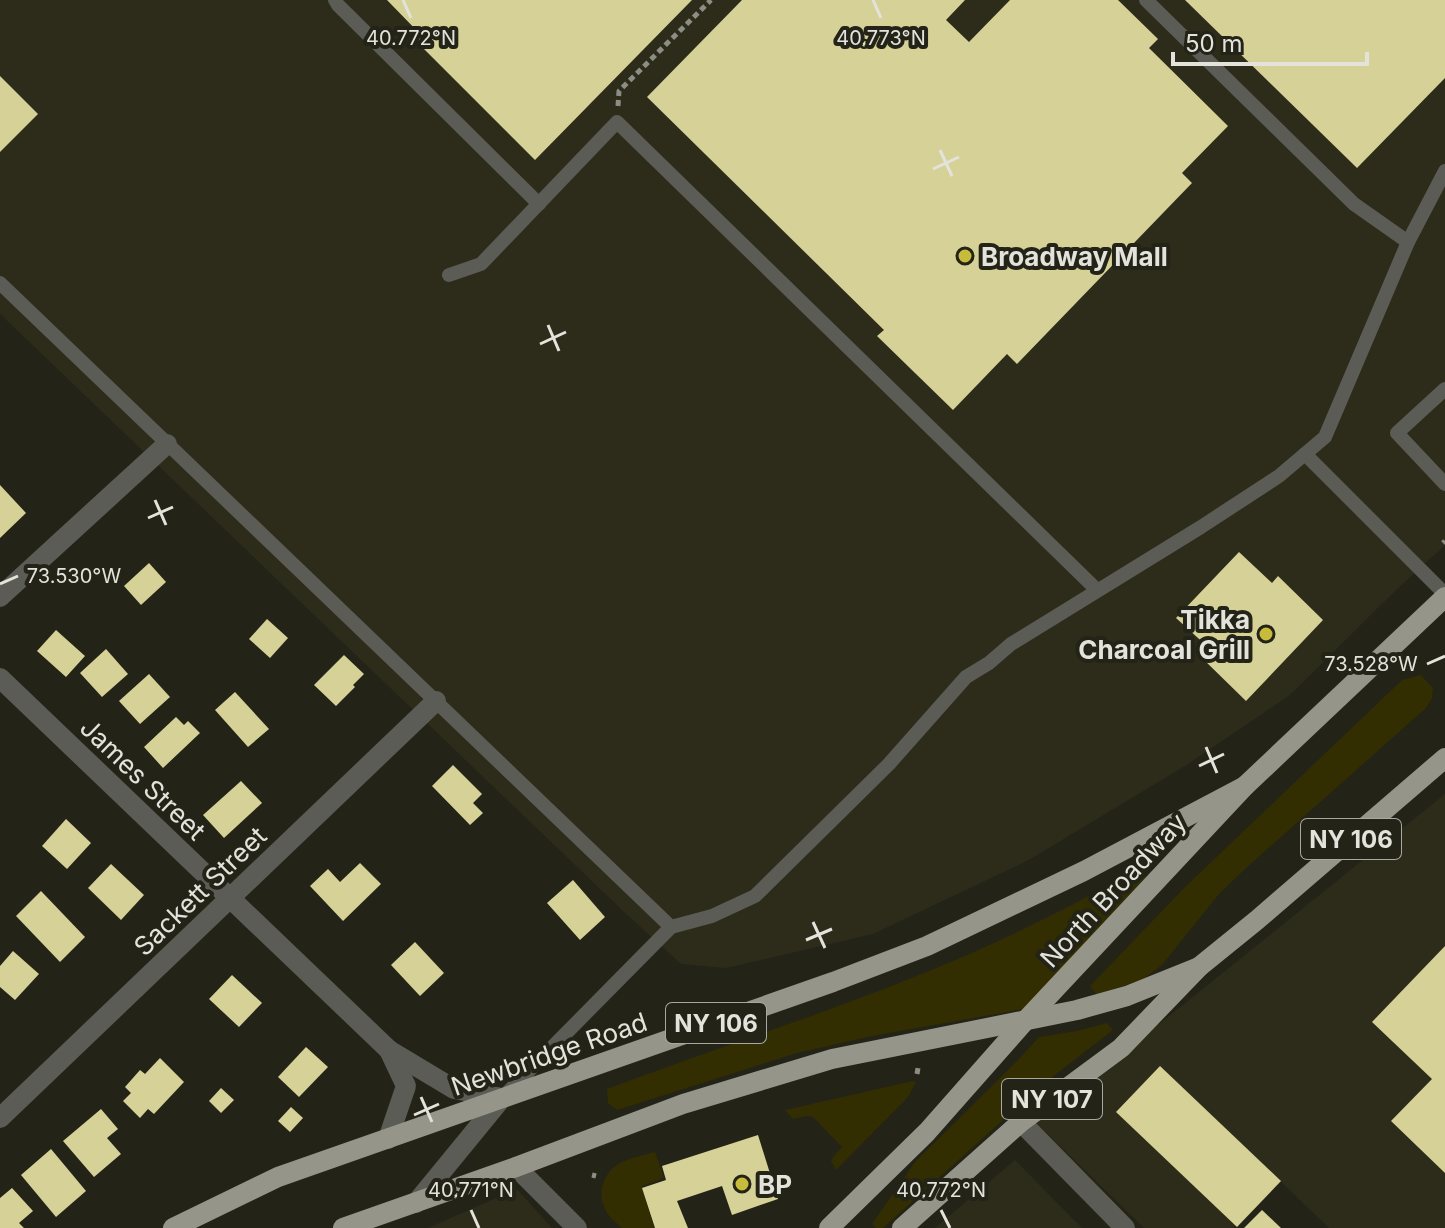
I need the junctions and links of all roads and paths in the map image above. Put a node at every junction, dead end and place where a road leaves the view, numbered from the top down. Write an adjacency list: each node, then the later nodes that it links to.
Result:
1 (335, 0): 6 (lane)
2 (711, 0): 4 (path)
3 (1146, 0): 7 (lane)
4 (617, 122): 6 (lane); 14 (lane)
5 (1445, 171): 7 (lane)
6 (539, 204): 8 (lane)
7 (1408, 242): 12 (lane)
8 (449, 275)
9 (0, 283): 11 (lane)
10 (1445, 389): 13 (lane)
11 (167, 444): 16 (street); 18 (lane)
12 (1305, 454): 14 (lane); 15 (lane)
13 (1445, 484)
14 (1097, 590): 22 (lane)
15 (1445, 596): 20 (main road, North Broadway / NY 106)
16 (0, 597)
17 (0, 678): 21 (street, James Street)
18 (436, 701): 21 (street, Sackett Street); 22 (lane)
19 (1445, 758): 23 (main road, NY 106)
20 (1245, 786): 24 (main road, North Broadway / NY 107); 26 (main road, Newbridge Road / NY 106)
21 (229, 899): 25 (street, James Street); 27 (street, Sackett Street)
22 (671, 927): 26 (lane)
23 (1199, 967): 24 (main road, NY 106); 28 (main road, NY 107)
24 (1025, 1021): 30 (main road, NY 106); 35 (main road, North Broadway / NY 107)
25 (389, 1050): 26 (street, James Street); 29 (street, James Street)
26 (502, 1098): 29 (main road, Newbridge Road / NY 106); 31 (street)
27 (0, 1118)
28 (1021, 1122): 36 (main road, NY 107); 37 (street)
29 (388, 1139): 32 (main road, Newbridge Road / NY 106)
30 (516, 1167): 31 (main road, NY 106); 34 (street)
31 (416, 1203): 33 (main road, NY 106)
32 (173, 1228)
33 (343, 1228)
34 (577, 1228)
35 (829, 1228)
36 (902, 1228)
37 (1125, 1228)

